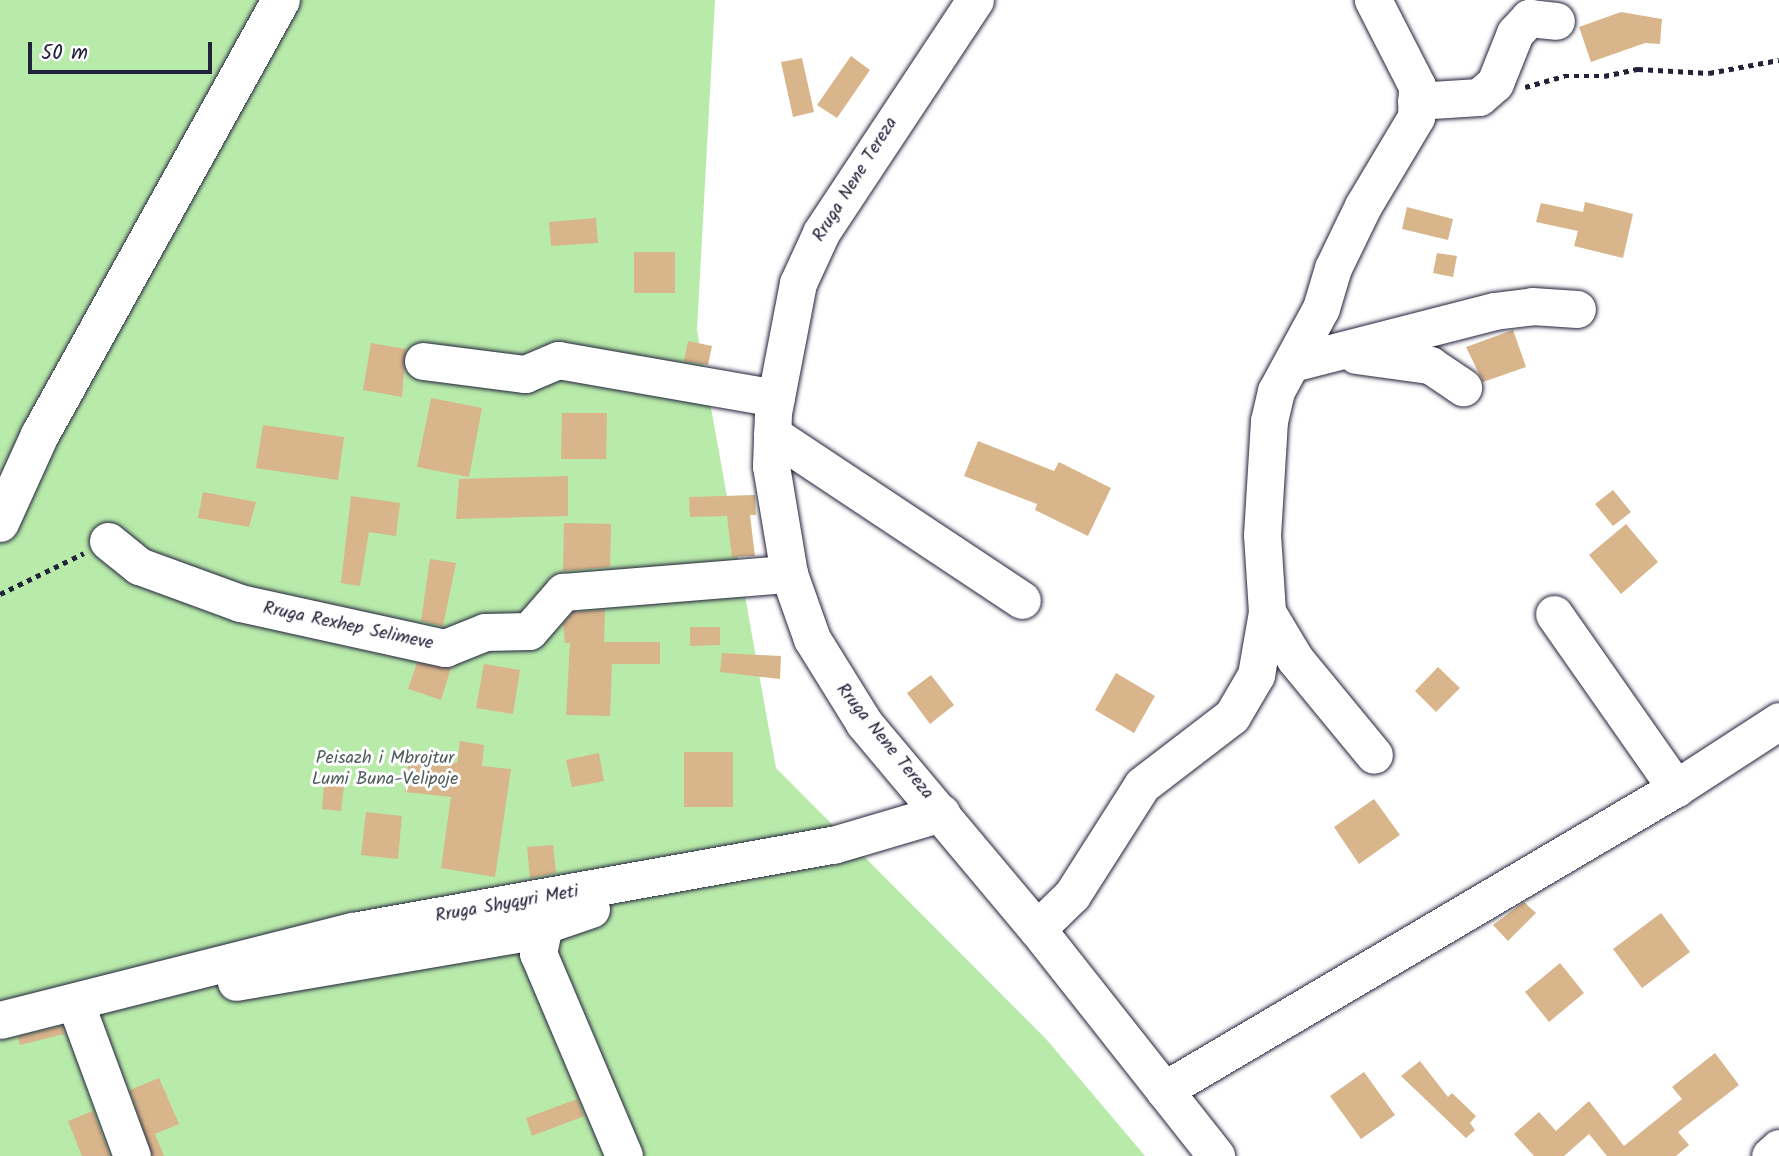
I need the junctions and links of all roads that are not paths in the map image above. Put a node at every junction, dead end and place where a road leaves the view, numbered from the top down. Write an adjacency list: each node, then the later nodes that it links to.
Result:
1 (281, 0): 12 (main road)
2 (975, 0): 11 (street, Rruga Nene Tereza)
3 (1373, 0): 5 (street)
4 (1556, 21): 5 (street)
5 (1416, 101): 9 (street)
6 (1577, 309): 7 (street)
7 (1345, 352): 9 (street); 10 (street)
8 (423, 361): 11 (street)
9 (1292, 363): 16 (street)
10 (1463, 387)
11 (774, 416): 14 (street, Rruga Nene Tereza); 15 (street)
12 (0, 523)
13 (108, 541): 14 (street, Rruga Rexhep Selimeve)
14 (789, 574): 21 (street, Rruga Nene Tereza)
15 (1022, 600)
16 (1267, 612): 19 (street); 23 (street)
17 (1554, 614): 20 (street)
18 (1779, 721): 20 (street)
19 (1374, 755)
20 (1676, 788): 28 (street)
21 (941, 813): 22 (street, Rruga Shyqyri Meti); 23 (street, Rruga Nene Tereza)
22 (898, 829): 24 (street); 25 (street, Rruga Shyqyri Meti)
23 (1037, 929): 28 (street, Rruga Nene Tereza)
24 (541, 930): 25 (street); 31 (street)
25 (170, 974): 26 (street, Rruga Shyqyri Meti)
26 (75, 1002): 27 (street, Rruga Shyqyri Meti); 30 (street)
27 (0, 1020)
28 (1164, 1090): 32 (street, Rruga Nene Tereza)
29 (1779, 1149): 33 (street)
30 (132, 1156)
31 (624, 1156)
32 (1216, 1156)
33 (1770, 1156)

